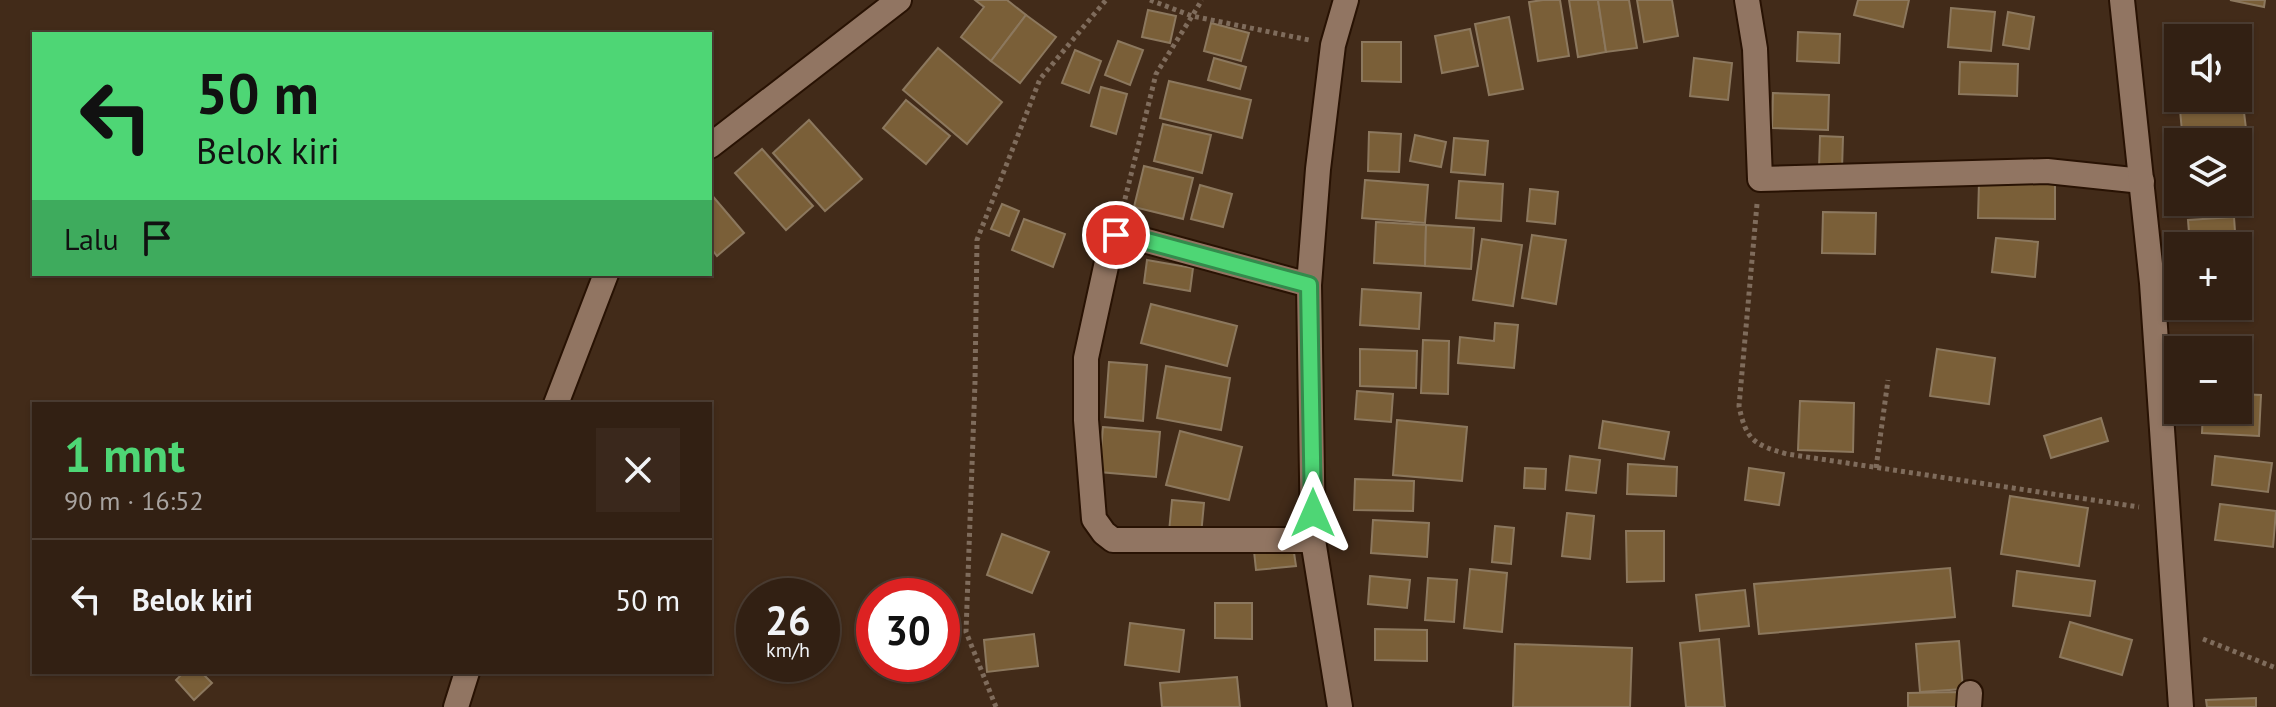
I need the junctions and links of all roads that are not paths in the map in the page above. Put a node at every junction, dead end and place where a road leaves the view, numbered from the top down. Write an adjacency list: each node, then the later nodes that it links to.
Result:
1 (899, 0): 5 (street)
2 (1346, 0): 8 (street)
3 (1747, 0): 6 (street)
4 (2122, 0): 6 (street)
5 (712, 144)
6 (2142, 181): 14 (street)
7 (605, 276): 9 (street)
8 (1309, 285): 10 (street); 10 (street)
9 (557, 402)
10 (1313, 540): 13 (street)
11 (466, 674): 12 (street)
12 (456, 707)
13 (1340, 707)
14 (2181, 707)

